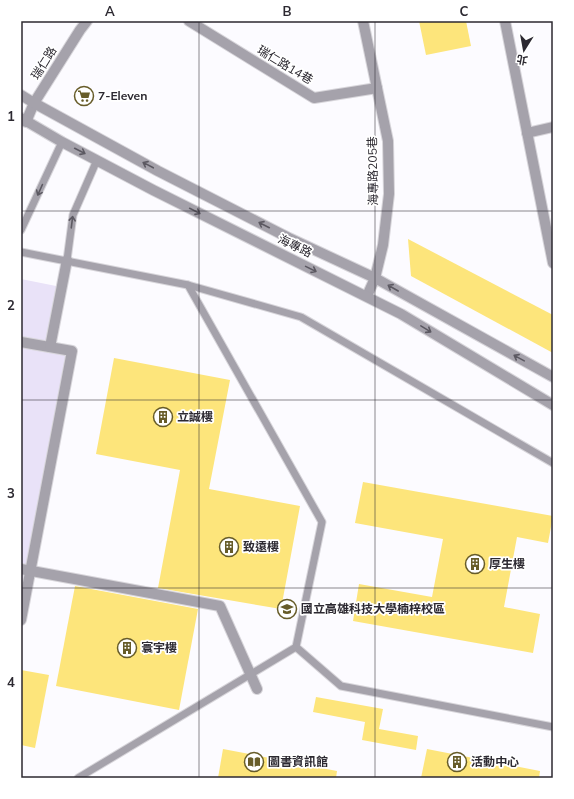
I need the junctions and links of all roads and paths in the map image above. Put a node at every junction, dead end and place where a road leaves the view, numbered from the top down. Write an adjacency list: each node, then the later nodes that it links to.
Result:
1 (87, 21): 7 (street, 瑞仁路)
2 (189, 21): 5 (street, 瑞仁路14巷)
3 (363, 21): 5 (street, 海專路205巷)
4 (505, 21): 10 (street)
5 (377, 88): 18 (street, 海專路205巷)
6 (21, 95): 7 (street, 海專路)
7 (34, 103): 8 (street, 瑞仁路); 18 (street, 海專路, one-way to 7)
8 (24, 120): 11 (street, 海專路)
9 (553, 127): 10 (street)
10 (527, 133): 14 (street)
11 (62, 142): 12 (street, 海專路, one-way to 12); 13 (lane, one-way to 13)
12 (97, 160): 16 (lane, one-way to 12); 20 (street, 海專路, one-way to 20)
13 (21, 230)
14 (550, 238): 17 (street)
15 (21, 252): 16 (lane)
16 (67, 260): 19 (lane); 22 (street)
17 (553, 263)
18 (375, 278): 20 (street, 海專路205巷); 23 (street, 海專路, one-way to 18)
19 (188, 285): 25 (lane); 28 (lane)
20 (367, 296): 24 (street, 海專路, one-way to 24)
21 (21, 342): 22 (street)
22 (50, 347): 26 (street)
23 (553, 377)
24 (553, 405)
25 (553, 463)
26 (26, 570): 27 (street); 29 (street)
27 (21, 620)
28 (296, 647): 29 (lane); 31 (lane)
29 (250, 674): 30 (street); 32 (lane)
30 (257, 689)
31 (553, 727)
32 (78, 778)

